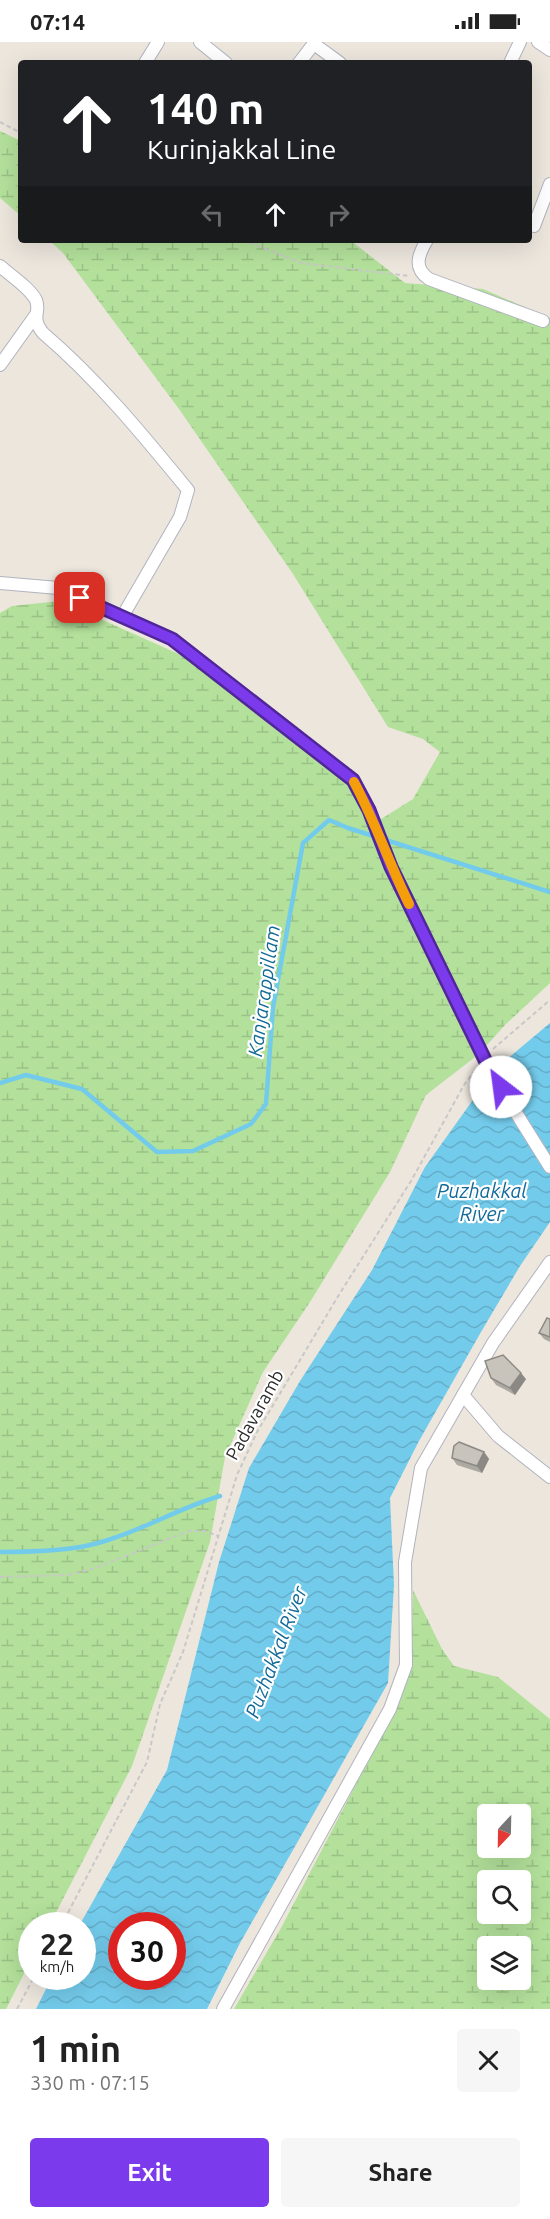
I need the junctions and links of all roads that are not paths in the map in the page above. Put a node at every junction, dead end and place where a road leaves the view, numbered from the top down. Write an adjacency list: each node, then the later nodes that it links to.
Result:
1 (158, 42): 7 (street)
2 (200, 42): 8 (street)
3 (520, 42): 11 (street)
4 (538, 42): 6 (street)
5 (314, 43): 9 (street); 10 (street)
6 (550, 50)
7 (147, 60)
8 (222, 60)
9 (301, 60)
10 (336, 60)
11 (511, 60)
12 (550, 184): 13 (street)
13 (534, 226)
14 (426, 243): 17 (street)
15 (0, 266): 16 (street)
16 (35, 316): 18 (street); 20 (street)
17 (543, 321)
18 (0, 365)
19 (0, 583): 20 (street)
20 (122, 617): 21 (street)
21 (550, 1167)
22 (550, 1262): 23 (street)
23 (463, 1395): 24 (street); 25 (street)
24 (550, 1477)
25 (223, 2009)

